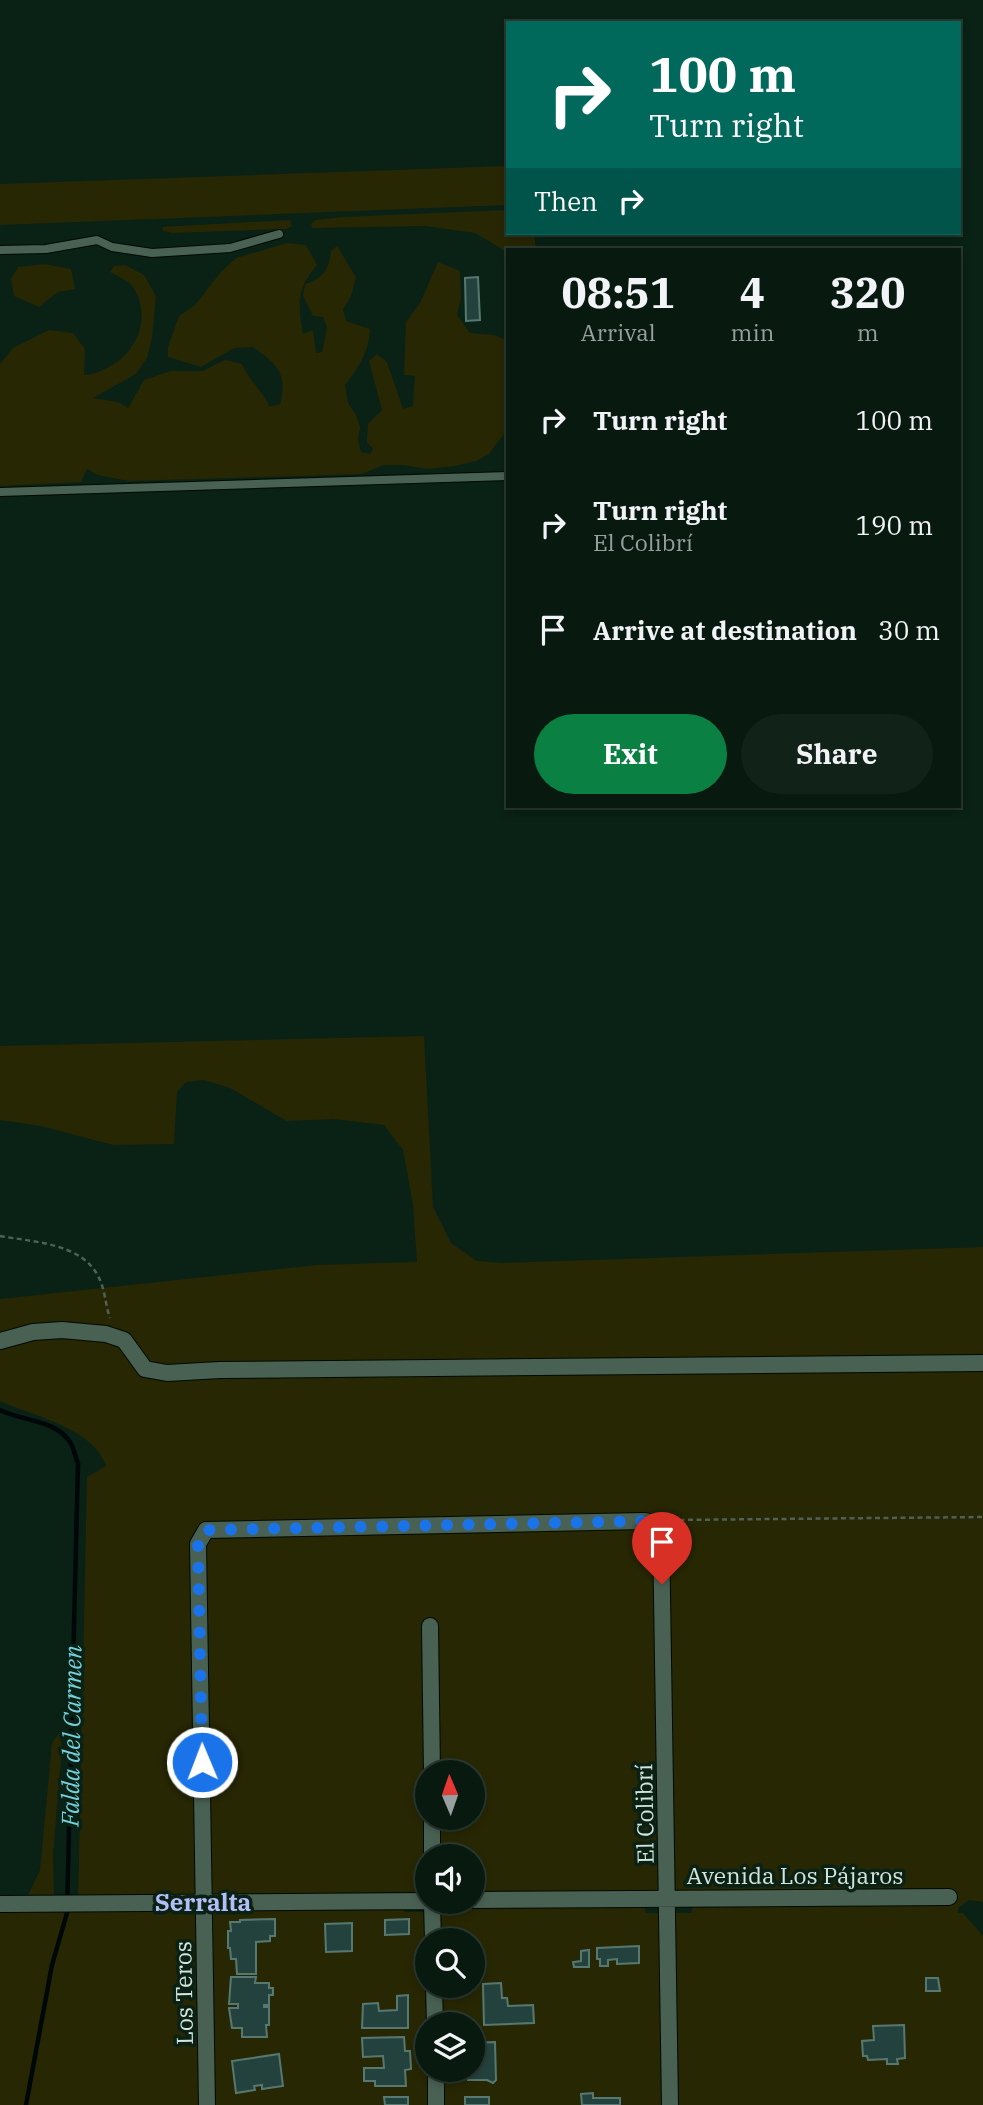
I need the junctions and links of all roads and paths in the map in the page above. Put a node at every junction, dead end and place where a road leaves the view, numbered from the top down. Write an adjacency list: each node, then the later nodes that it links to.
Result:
1 (279, 234): 2 (lane)
2 (0, 250)
3 (506, 476): 4 (lane)
4 (0, 492)
5 (0, 1236): 6 (path)
6 (124, 1340): 7 (street); 8 (street)
7 (0, 1341)
8 (983, 1363)
9 (983, 1517): 10 (path)
10 (672, 1520)
11 (198, 1544): 15 (street, El Colibrí); 18 (street, Los Teros)
12 (430, 1626): 13 (street)
13 (432, 1760)
14 (949, 1896): 15 (street, Avenida Los Pájaros)
15 (668, 1899): 16 (street, Avenida Los Pájaros); 23 (street, El Colibrí)
16 (485, 1900)
17 (415, 1901): 18 (street)
18 (204, 1903): 19 (street); 21 (street, Los Teros)
19 (0, 1904)
20 (436, 2082): 22 (street)
21 (207, 2105)
22 (436, 2105)
23 (670, 2105)

